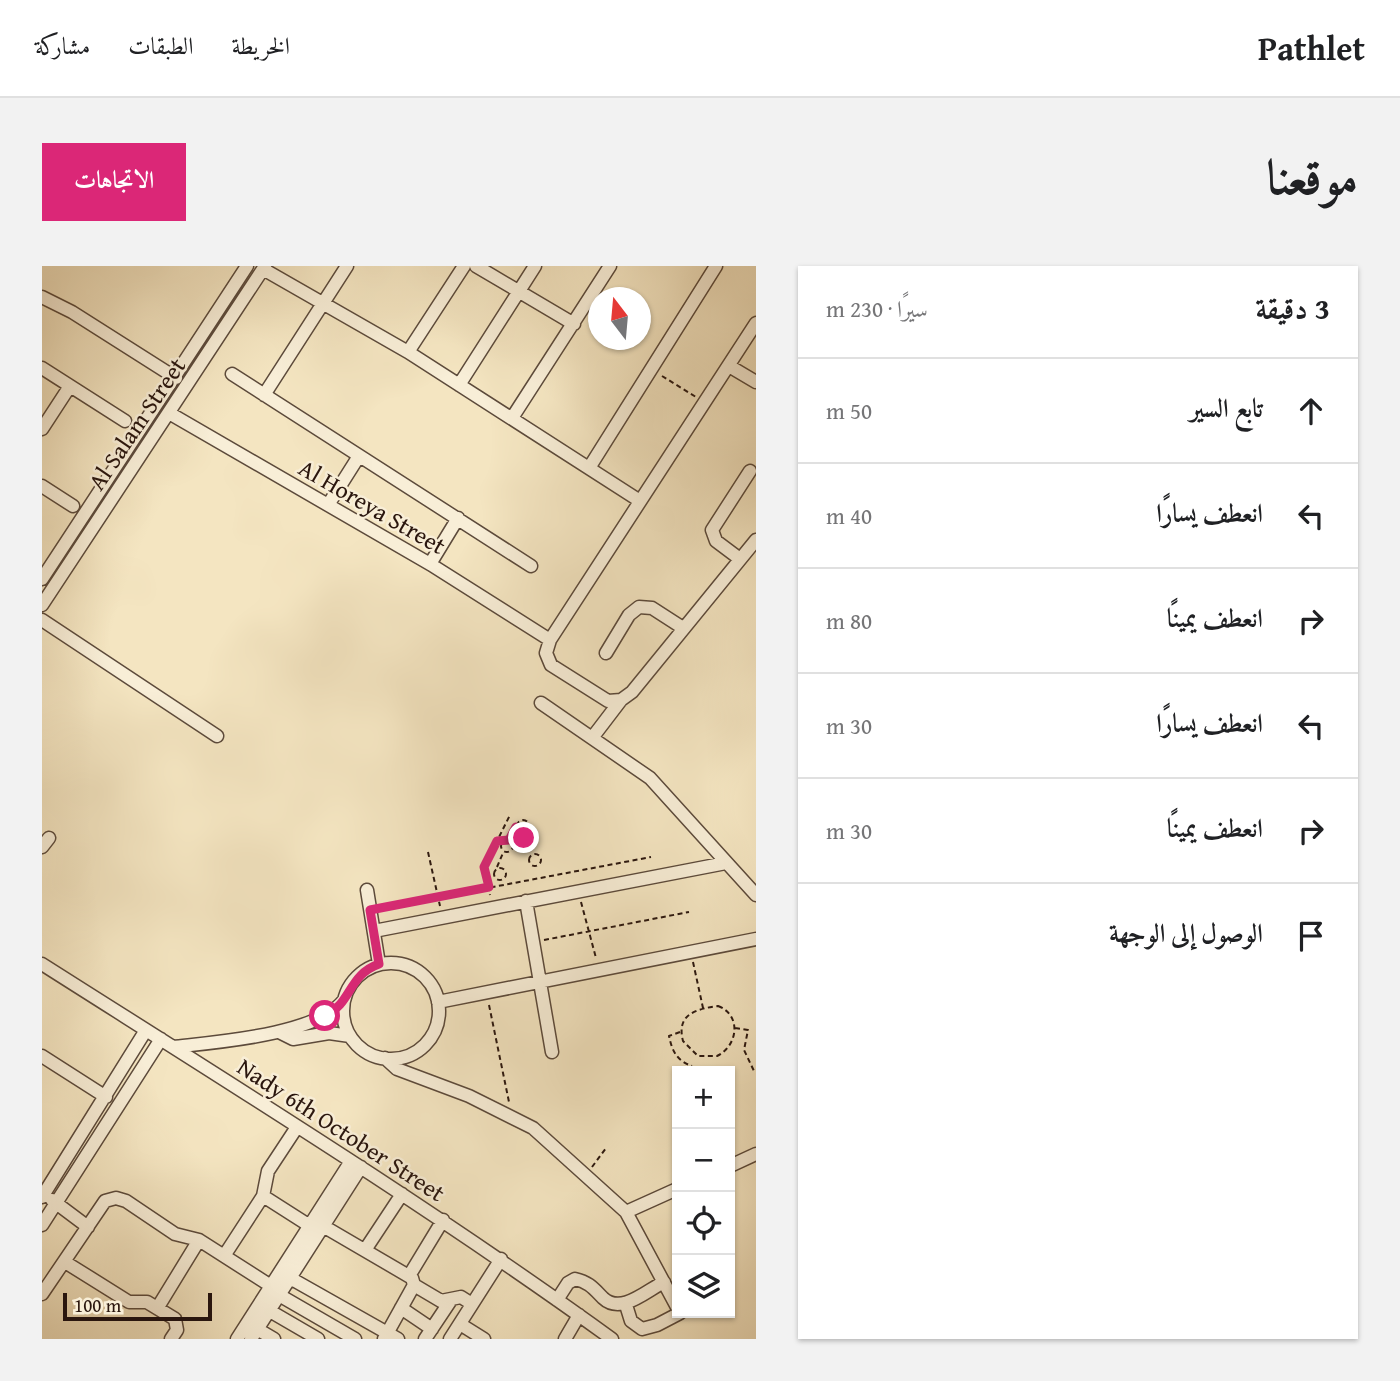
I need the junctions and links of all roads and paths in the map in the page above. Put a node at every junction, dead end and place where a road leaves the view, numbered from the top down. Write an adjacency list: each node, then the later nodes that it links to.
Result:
1 (247, 266): 19 (street, Al Salam Street)
2 (347, 266): 11 (street)
3 (464, 266): 14 (street)
4 (476, 266): 9 (street)
5 (535, 266): 9 (street)
6 (610, 266): 13 (street)
7 (716, 266): 17 (street)
8 (264, 267): 11 (street); 25 (street, Al Salam Street)
9 (519, 290): 13 (street); 21 (street)
10 (42, 297): 19 (street)
11 (323, 303): 14 (street); 23 (street)
12 (756, 323): 15 (street)
13 (574, 324): 26 (street)
14 (408, 352): 21 (street)
15 (729, 366): 20 (street); 24 (street)
16 (42, 368): 22 (street)
17 (651, 369): 24 (path); 30 (street)
18 (232, 374): 23 (street)
19 (176, 378): 39 (street, Al Salam Street)
20 (756, 382)
21 (459, 385): 26 (street)
22 (70, 386): 27 (street); 28 (street)
23 (264, 395): 29 (street)
24 (706, 403): 33 (street)
25 (169, 412): 34 (street, Al Horeya Street); 43 (street, Al Salam Street)
26 (512, 418): 30 (street)
27 (125, 421)
28 (42, 429)
29 (359, 456): 34 (street); 36 (street)
30 (589, 468): 33 (street)
31 (750, 471): 38 (street)
32 (42, 486): 35 (street)
33 (640, 501): 46 (street)
34 (328, 505): 40 (street, Al Horeya Street)
35 (72, 506)
36 (458, 518): 40 (street); 41 (street)
37 (756, 540): 38 (street)
38 (740, 559): 45 (street)
39 (46, 563): 42 (street, Al Salam Street)
40 (430, 564): 46 (street, Al Horeya Street)
41 (531, 566)
42 (42, 579)
43 (42, 604)
44 (42, 620): 50 (street)
45 (683, 628): 47 (street); 48 (street)
46 (550, 640): 48 (street)
47 (606, 653)
48 (621, 700): 51 (street)
49 (541, 703): 51 (street)
50 (217, 736)
51 (592, 738): 64 (street)
52 (510, 814): 56 (path)
53 (516, 827): 54 (path); 54 (path); 55 (path)
54 (526, 834): 58 (path); 58 (path)
55 (509, 840): 57 (path); 60 (path)
56 (497, 841): 57 (path); 65 (path)
57 (501, 843): 60 (path)
58 (530, 850): 61 (path)
59 (428, 852): 72 (path)
60 (503, 852): 66 (path)
61 (531, 854)
62 (651, 857): 67 (path)
63 (483, 861): 65 (path)
64 (726, 863): 69 (street); 71 (street)
65 (484, 867): 67 (path)
66 (497, 868)
67 (489, 887): 70 (path); 72 (path)
68 (367, 890): 74 (street)
69 (578, 891): 73 (street); 78 (path)
70 (490, 895)
71 (756, 895)
72 (438, 897): 74 (path); 76 (path)
73 (526, 901): 76 (street); 80 (street)
74 (370, 910): 77 (street)
75 (689, 912): 78 (path)
76 (443, 917): 77 (street)
77 (374, 931): 83 (street)
78 (589, 932): 80 (path); 84 (path)
79 (756, 939): 81 (street)
80 (533, 943): 85 (street)
81 (690, 952): 84 (street); 89 (path)
82 (42, 964): 91 (street, Nady 6th October Street)
83 (379, 964): 87 (street); 88 (street)
84 (599, 971): 85 (street)
85 (540, 982): 86 (street); 97 (street)
86 (486, 993): 88 (street); 103 (path)
87 (344, 1000): 93 (street); 94 (street)
88 (439, 1002): 99 (street)
89 (703, 1009): 90 (path); 92 (path)
90 (735, 1028): 92 (path); 101 (path)
91 (146, 1030): 95 (street, Nady 6th October Street); 102 (street)
92 (681, 1031): 100 (path)
93 (281, 1033): 94 (street); 96 (street)
94 (351, 1036): 99 (street)
95 (161, 1039): 96 (street, Nady 6th October Street); 114 (street)
96 (173, 1048): 104 (street, Nady 6th October Street)
97 (552, 1052)
98 (42, 1056): 102 (street)
99 (384, 1058): 103 (street)
100 (692, 1066)
101 (754, 1071)
102 (106, 1097): 110 (street)
103 (512, 1117): 109 (street)
104 (297, 1127): 107 (street, Nady 6th October Street); 113 (street)
105 (606, 1148): 109 (path)
106 (756, 1154): 108 (street)
107 (356, 1164): 112 (street, Nady 6th October Street); 118 (street); 119 (street)
108 (735, 1164)
109 (587, 1175): 115 (street)
110 (44, 1191): 114 (street)
111 (672, 1191): 115 (street)
112 (402, 1194): 116 (street, Nady 6th October Street); 122 (street)
113 (263, 1196): 118 (street); 123 (street)
114 (55, 1205): 117 (street); 120 (street)
115 (626, 1212): 128 (street)
116 (443, 1220): 124 (street, Nady 6th October Street); 127 (street)
117 (42, 1225)
118 (310, 1226): 129 (street)
119 (323, 1226): 122 (street); 126 (street)
120 (88, 1227): 121 (street); 125 (street)
121 (199, 1240): 123 (street); 136 (street)
122 (365, 1250): 127 (street)
123 (224, 1256): 129 (street)
124 (501, 1259): 133 (street, Nady 6th October Street); 134 (street)
125 (65, 1262): 130 (street); 136 (street)
126 (290, 1278): 129 (street); 146 (street)
127 (411, 1281): 132 (street); 138 (street)
128 (664, 1282): 131 (street); 135 (street)
129 (275, 1291): 137 (street); 151 (street)
130 (42, 1294)
131 (672, 1297)
132 (451, 1300): 134 (street); 145 (street)
133 (557, 1300): 135 (street); 139 (street, Nady 6th October Street)
134 (472, 1304): 142 (street)
135 (626, 1305): 140 (street)
136 (158, 1307): 147 (street)
137 (264, 1308): 144 (street); 148 (street); 150 (street)
138 (401, 1308): 145 (street); 146 (street)
139 (579, 1315): 154 (street); 155 (street, Nady 6th October Street)
140 (672, 1317)
141 (683, 1318): 143 (street)
142 (460, 1324): 152 (street); 153 (street)
143 (687, 1325)
144 (254, 1334): 149 (street)
145 (429, 1334)
146 (389, 1337)
147 (171, 1339)
148 (237, 1339)
149 (274, 1339)
150 (318, 1339)
151 (355, 1339)
152 (450, 1339)
153 (484, 1339)
154 (565, 1339)
155 (612, 1339)

